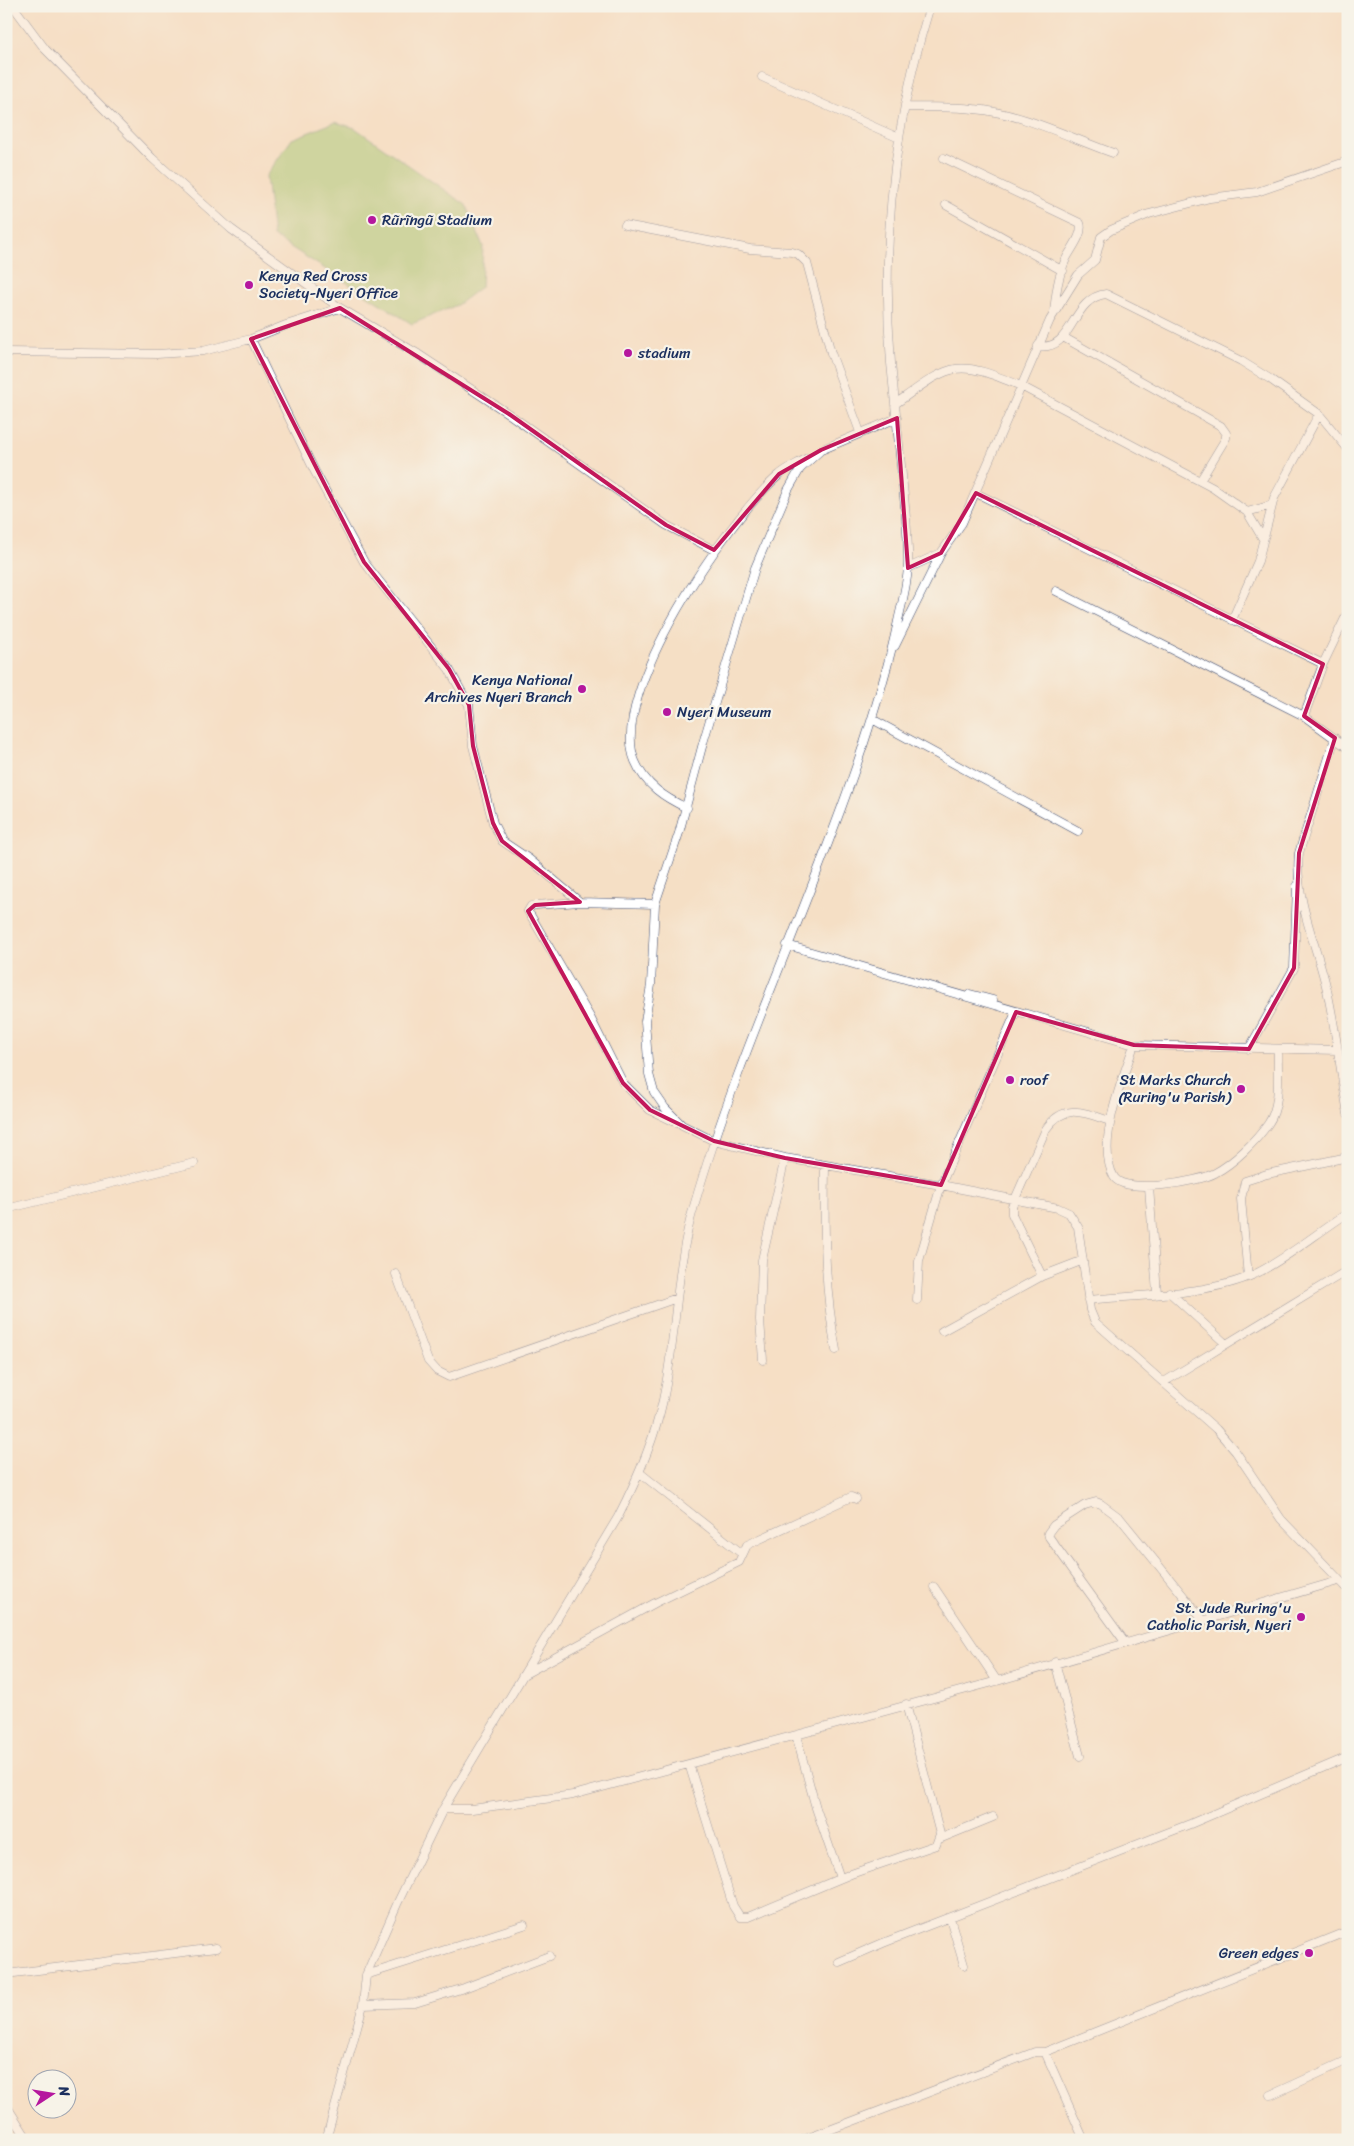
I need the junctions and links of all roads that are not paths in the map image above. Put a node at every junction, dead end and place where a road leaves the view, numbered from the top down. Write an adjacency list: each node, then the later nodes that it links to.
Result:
1 (13, 6): 12 (street)
2 (930, 6): 4 (street)
3 (762, 78): 5 (street)
4 (905, 107): 5 (street); 6 (street)
5 (899, 138): 19 (street)
6 (1113, 154)
7 (944, 158): 11 (street)
8 (1348, 161): 13 (street)
9 (946, 205): 11 (street)
10 (625, 225): 22 (street)
11 (1063, 271): 13 (street)
12 (340, 308): 15 (street); 30 (street)
13 (1054, 314): 16 (street)
14 (1063, 337): 16 (street); 20 (street); 25 (street)
15 (251, 339): 17 (street); 45 (street)
16 (1038, 346): 18 (street)
17 (6, 352)
18 (1021, 386): 19 (street); 25 (street); 26 (street)
19 (895, 404): 21 (street)
20 (1319, 414): 23 (street); 27 (street)
21 (897, 418): 22 (street); 32 (street)
22 (860, 432): 24 (street)
23 (1348, 449)
24 (821, 450): 30 (street); 42 (street)
25 (1200, 482): 28 (street)
26 (976, 494): 31 (street); 35 (street)
27 (1272, 505): 28 (street); 29 (street)
28 (1247, 512): 29 (street)
29 (1263, 539): 35 (street)
30 (714, 550): 42 (street)
31 (941, 553): 32 (street); 36 (street)
32 (908, 568): 36 (street)
33 (1056, 590): 38 (street)
34 (1348, 612): 37 (street)
35 (1232, 620): 37 (street)
36 (892, 652): 39 (street)
37 (1323, 664): 38 (street)
38 (1304, 716): 40 (street)
39 (872, 719): 43 (street); 47 (street)
40 (1335, 738): 41 (street); 44 (street)
41 (1347, 746)
42 (686, 808): 46 (street)
43 (1078, 831)
44 (1298, 874): 51 (street); 53 (street)
45 (580, 902): 46 (street); 58 (street)
46 (655, 904): 58 (street)
47 (787, 945): 48 (street); 49 (street); 59 (street)
48 (993, 1000)
49 (1016, 1012): 50 (street); 64 (street)
50 (1134, 1045): 51 (street); 57 (street)
51 (1249, 1049): 52 (street)
52 (1278, 1050): 53 (street); 65 (street)
53 (1337, 1050): 55 (street)
54 (1348, 1055): 55 (street)
55 (1338, 1059): 56 (street)
56 (1348, 1114)
57 (1110, 1121): 65 (street); 66 (street)
58 (682, 1125): 59 (street)
59 (714, 1141): 60 (street); 76 (street)
60 (785, 1158): 63 (street); 82 (street)
61 (1348, 1158): 73 (street)
62 (194, 1163): 67 (street)
63 (825, 1165): 64 (street); 81 (street)
64 (941, 1185): 66 (street); 77 (street)
65 (1149, 1187): 75 (street)
66 (1015, 1200): 69 (street); 72 (street)
67 (6, 1209)
68 (1348, 1213): 73 (street)
69 (1081, 1261): 72 (street); 78 (street)
70 (1348, 1270): 80 (street)
71 (396, 1274): 76 (street)
72 (1042, 1276): 79 (street)
73 (1248, 1277): 74 (street)
74 (1169, 1292): 75 (street); 80 (street)
75 (1157, 1293): 78 (street)
76 (677, 1298): 84 (street)
77 (916, 1300)
78 (1088, 1300): 83 (street)
79 (942, 1331)
80 (1226, 1344): 83 (street)
81 (836, 1350)
82 (763, 1360)
83 (1164, 1382): 87 (street)
84 (640, 1473): 86 (street); 93 (street)
85 (856, 1499): 86 (street)
86 (741, 1553): 93 (street)
87 (1338, 1581): 89 (street); 90 (street)
88 (934, 1587): 94 (street)
89 (1348, 1589)
90 (1203, 1620): 91 (street); 91 (street)
91 (1125, 1642): 92 (street)
92 (1055, 1662): 94 (street); 97 (street)
93 (522, 1676): 100 (street)
94 (997, 1681): 95 (street)
95 (906, 1704): 96 (street); 102 (street)
96 (796, 1735): 99 (street); 103 (street)
97 (1080, 1756)
98 (1348, 1757): 104 (street)
99 (689, 1764): 100 (street); 103 (street)
100 (443, 1809): 112 (street)
101 (993, 1817): 102 (street)
102 (939, 1839): 103 (street)
103 (840, 1878)
104 (950, 1918): 109 (street); 110 (street)
105 (524, 1926): 112 (street)
106 (1348, 1931): 114 (street)
107 (216, 1948): 111 (street)
108 (549, 1956): 113 (street)
109 (839, 1962)
110 (964, 1965)
111 (6, 1974)
112 (366, 1974): 113 (street)
113 (363, 2005): 118 (street)
114 (1045, 2052): 120 (street); 121 (street)
115 (1348, 2060): 116 (street)
116 (1271, 2095)
117 (6, 2105): 119 (street)
118 (328, 2139)
119 (28, 2140)
120 (803, 2140)
121 (1084, 2140)

